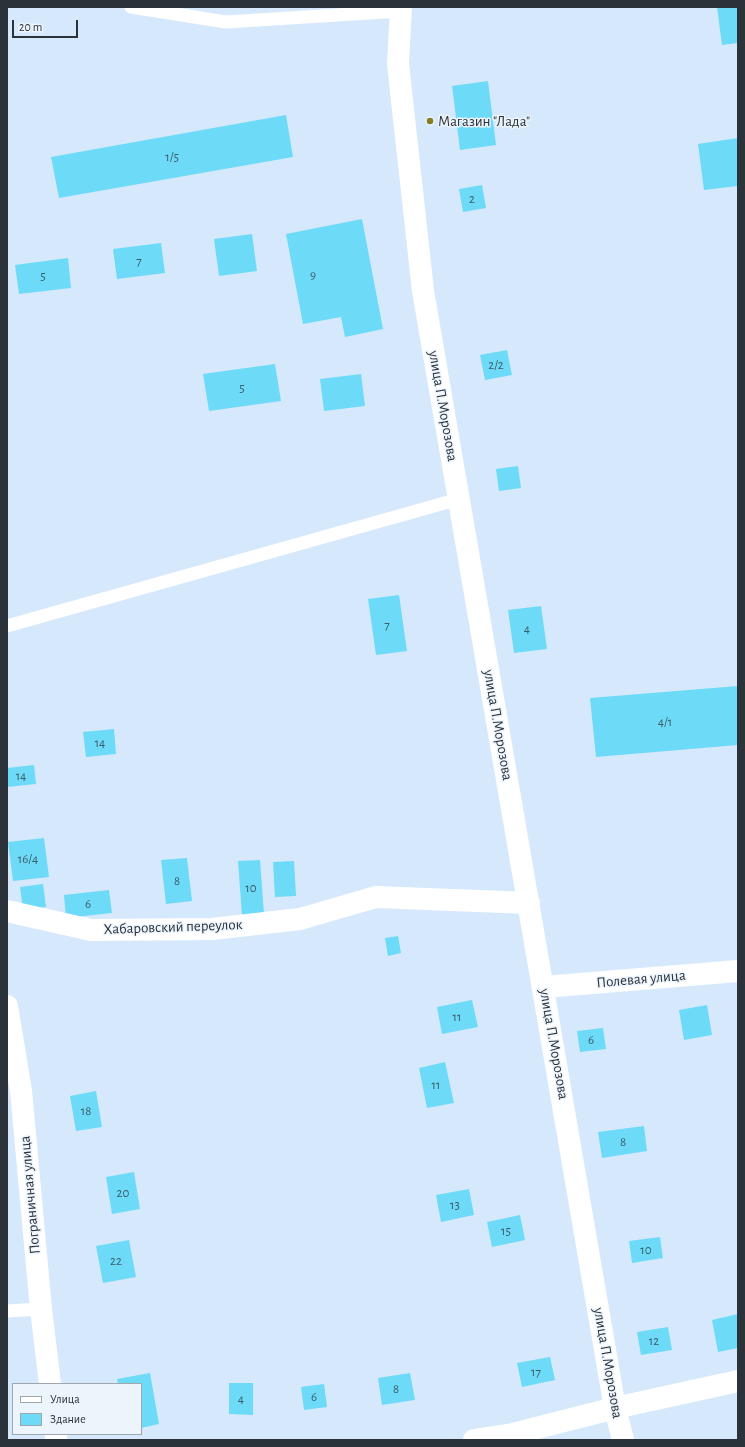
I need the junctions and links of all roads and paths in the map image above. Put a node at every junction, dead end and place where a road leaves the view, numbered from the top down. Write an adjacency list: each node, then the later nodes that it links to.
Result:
1 (131, 7): 2 (lane)
2 (401, 9): 3 (street, улица П.Морозова)
3 (459, 498): 4 (lane); 5 (street, улица П.Морозова)
4 (7, 626)
5 (529, 903): 6 (street, Хабаровский переулок); 8 (street, улица П.Морозова)
6 (7, 911)
7 (738, 971): 8 (street, Полевая улица)
8 (544, 987): 14 (street, улица П.Морозова)
9 (7, 1006): 10 (street, Пограничная улица)
10 (41, 1309): 11 (lane); 13 (street, Пограничная улица)
11 (7, 1311)
12 (738, 1381): 14 (street)
13 (50, 1383)
14 (616, 1408): 15 (street); 16 (street, улица П.Морозова)
15 (474, 1440)
16 (623, 1440)

